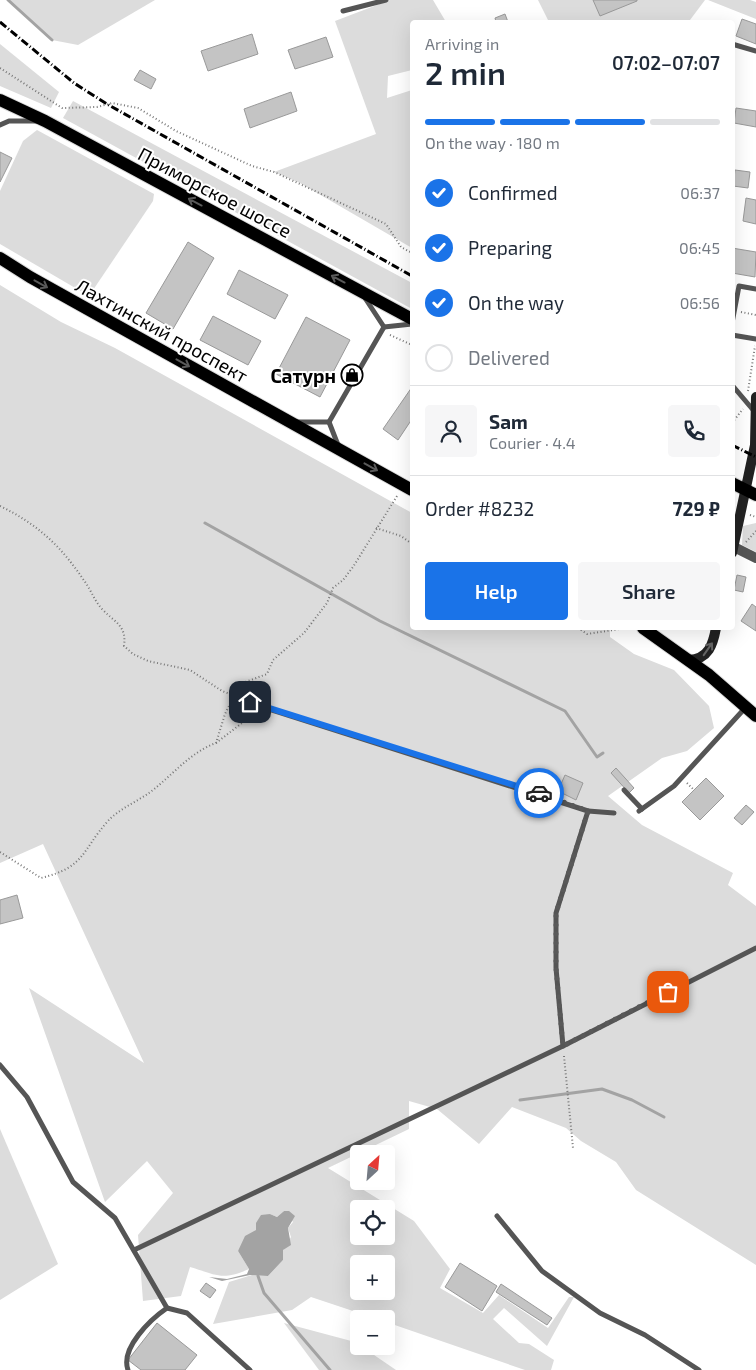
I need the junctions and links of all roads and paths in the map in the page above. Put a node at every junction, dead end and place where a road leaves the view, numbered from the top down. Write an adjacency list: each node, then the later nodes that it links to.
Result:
1 (386, 0): 2 (lane)
2 (343, 12)
3 (735, 45): 4 (lane)
4 (756, 51)
5 (0, 68): 9 (path)
6 (0, 100): 7 (main road, Приморское шоссе)
7 (44, 121): 8 (lane); 14 (main road, Приморское шоссе, one-way to 7)
8 (0, 125)
9 (410, 252)
10 (0, 254): 12 (lane)
11 (0, 258): 12 (main road, Лахтинский проспект)
12 (24, 274): 28 (main road, Лахтинский проспект, one-way to 28)
13 (756, 289): 15 (lane)
14 (361, 292): 17 (main road, Приморское шоссе); 19 (lane)
15 (735, 311): 16 (path)
16 (756, 315)
17 (410, 317)
18 (410, 324): 19 (lane)
19 (382, 329): 22 (path); 29 (lane)
20 (735, 336): 21 (lane)
21 (756, 339): 25 (path)
22 (410, 345)
23 (735, 389): 25 (lane)
24 (756, 397): 26 (main road)
25 (747, 404): 26 (lane); 27 (path)
26 (756, 413): 33 (main road)
27 (735, 419)
28 (288, 421): 29 (lane); 30 (main road, Лахтинский проспект)
29 (329, 422): 30 (lane)
30 (340, 450): 32 (main road, Лахтинский проспект, one-way to 32)
31 (735, 484): 33 (main road)
32 (410, 489)
33 (751, 492): 39 (main road)
34 (398, 496): 36 (path)
35 (0, 506): 46 (path)
36 (376, 528): 38 (path); 46 (path)
37 (756, 531): 39 (path)
38 (410, 543)
39 (735, 550): 40 (street)
40 (756, 558)
41 (581, 630): 42 (path)
42 (613, 630)
43 (646, 630): 45 (main road)
44 (716, 630): 45 (main road, one-way to 44)
45 (690, 660): 48 (main road)
46 (234, 694): 47 (path); 50 (path)
47 (250, 702): 52 (lane)
48 (751, 711): 51 (lane)
49 (242, 723): 50 (path)
50 (216, 743): 54 (path)
51 (624, 790)
52 (588, 811): 53 (lane); 56 (lane)
53 (614, 813)
54 (0, 852)
55 (756, 948): 56 (lane)
56 (563, 1046): 58 (path); 60 (lane)
57 (0, 1064): 60 (lane)
58 (573, 1148)
59 (496, 1216): 64 (lane)
60 (134, 1250): 61 (lane)
61 (167, 1308): 62 (lane); 63 (lane)
62 (128, 1370)
63 (250, 1370)
64 (700, 1370)

